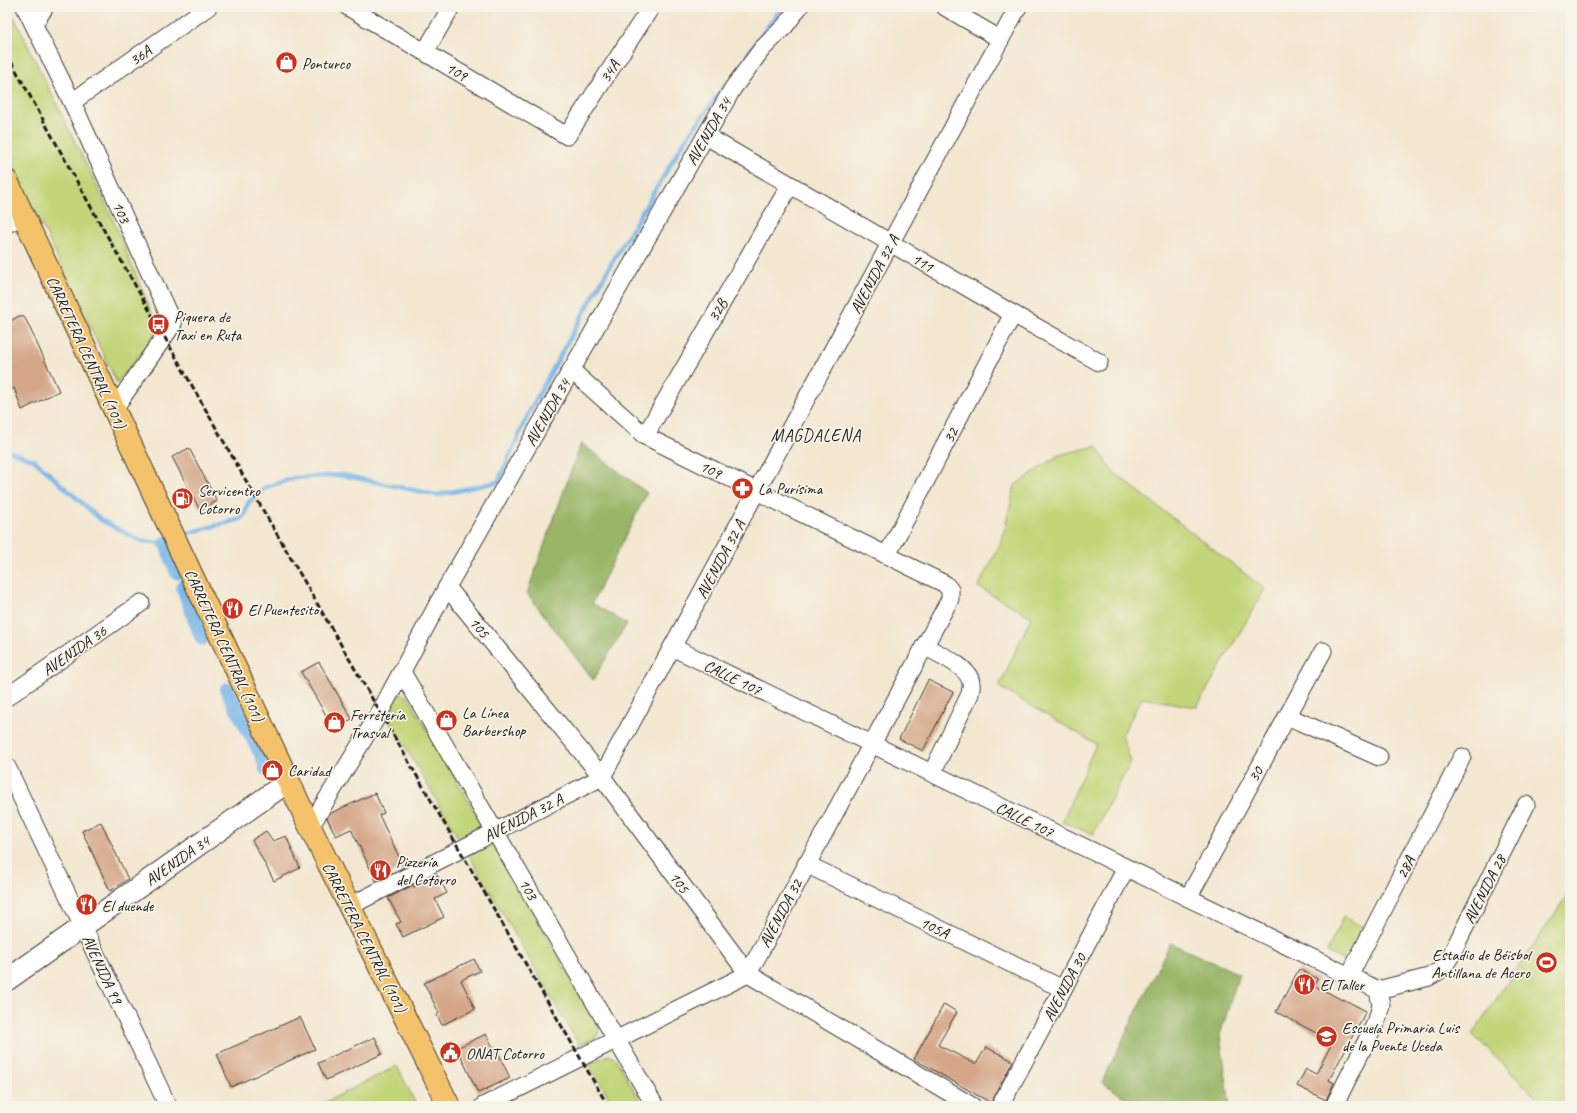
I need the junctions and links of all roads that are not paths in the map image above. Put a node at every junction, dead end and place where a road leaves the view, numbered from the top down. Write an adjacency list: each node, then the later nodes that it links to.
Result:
1 (25, 7): 10 (street, 103)
2 (45, 7): 10 (street)
3 (208, 7): 13 (street, 36A)
4 (348, 7): 12 (street, 109)
5 (450, 7): 12 (street)
6 (651, 7): 14 (street, 34A)
7 (799, 7): 15 (street, AVENIDA 34)
8 (945, 7): 11 (street)
9 (1018, 7): 11 (street, AVENIDA 32 A)
10 (34, 24): 13 (street, 103)
11 (1000, 39): 19 (street, AVENIDA 32 A)
12 (425, 52): 14 (street, 109)
13 (72, 102): 23 (street, 103)
14 (567, 136)
15 (706, 136): 17 (street, 111); 22 (street, AVENIDA 34)
16 (7, 181): 18 (main road, CARRETERA CENTRAL (101))
17 (790, 185): 19 (street, 111); 24 (street, 32B)
18 (15, 220): 23 (main road, CARRETERA CENTRAL (101))
19 (890, 243): 20 (street, 111); 25 (street, AVENIDA 32 A)
20 (1014, 314): 21 (street, 111); 26 (street, 32)
21 (1099, 362)
22 (571, 370): 24 (street, 109); 27 (street, AVENIDA 34)
23 (114, 409): 42 (main road, CARRETERA CENTRAL (101))
24 (645, 436): 25 (street, 109)
25 (756, 491): 26 (street, 109); 31 (street, AVENIDA 32 A)
26 (887, 555): 28 (street, 109)
27 (447, 587): 33 (street, AVENIDA 34); 41 (street, 105)
28 (950, 590): 30 (street, AVENIDA 32)
29 (142, 603): 34 (street, AVENIDA 36)
30 (924, 646): 36 (street, AVENIDA 32); 40 (street)
31 (672, 647): 36 (street, CALLE 107); 41 (street, AVENIDA 32 A)
32 (1323, 651): 35 (street, 30)
33 (402, 672): 44 (street, AVENIDA 34); 45 (street, 103)
34 (7, 697)
35 (1287, 716): 37 (street); 48 (street, 30)
36 (872, 744): 40 (street, CALLE 107); 46 (street, AVENIDA 32)
37 (1379, 757)
38 (1462, 757): 52 (street, 28A)
39 (7, 767): 50 (street, AVENIDA 99)
40 (932, 773): 47 (street, CALLE 107)
41 (602, 777): 45 (street, AVENIDA 32 A); 51 (street, 105)
42 (289, 781): 44 (main road, CARRETERA CENTRAL (101)); 50 (street, AVENIDA 34)
43 (1526, 805): 55 (street, AVENIDA 28)
44 (310, 828): 49 (main road, CARRETERA CENTRAL (101))
45 (495, 831): 49 (street, AVENIDA 32 A); 56 (street, 103)
46 (806, 864): 51 (street, AVENIDA 32); 54 (street, 105A)
47 (1126, 868): 48 (street, CALLE 107); 54 (street, AVENIDA 30)
48 (1188, 898): 52 (street, CALLE 107)
49 (350, 906): 58 (main road, CARRETERA CENTRAL (101))
50 (83, 927): 53 (street, AVENIDA 34); 57 (street, AVENIDA 99)
51 (748, 974): 56 (street); 61 (street, 105)
52 (1349, 976): 55 (street, CALLE 107)
53 (7, 980)
54 (1063, 990): 62 (street, AVENIDA 30)
55 (1378, 990): 63 (street)
56 (617, 1040): 59 (street); 60 (street, 103)
57 (168, 1106)
58 (449, 1106)
59 (483, 1106)
60 (655, 1106)
61 (972, 1106)
62 (1000, 1106)
63 (1334, 1106)

